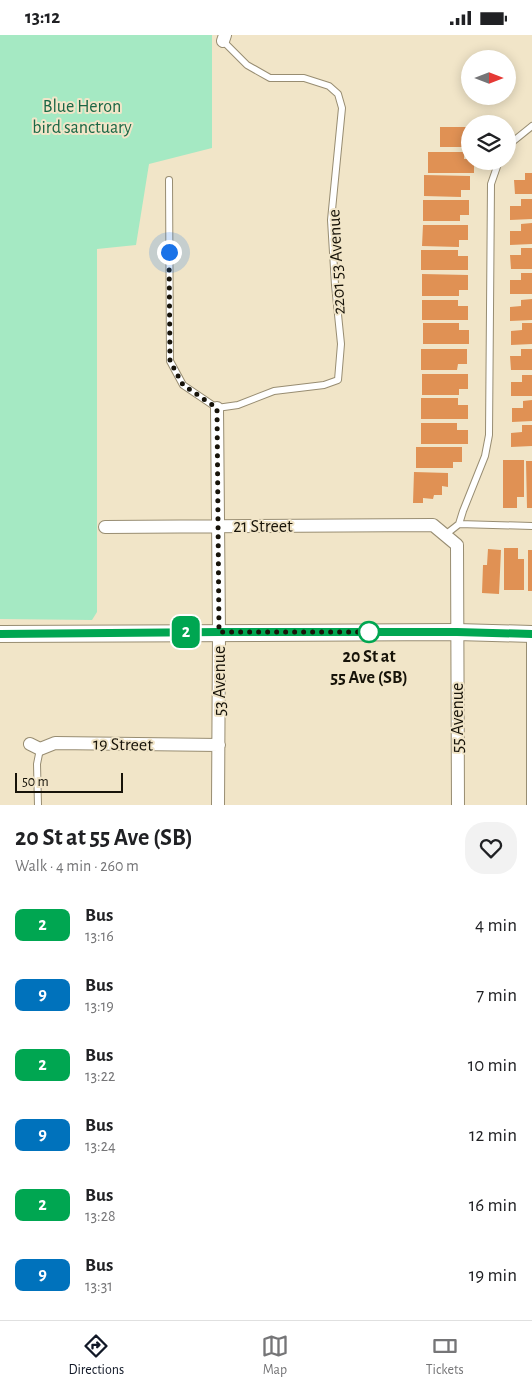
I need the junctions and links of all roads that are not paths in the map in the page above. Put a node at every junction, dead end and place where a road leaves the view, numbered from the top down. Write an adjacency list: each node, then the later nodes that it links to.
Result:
1 (224, 38): 6 (lane, 2201 53 Avenue)
2 (532, 126): 3 (lane)
3 (516, 139)
4 (496, 170): 7 (lane)
5 (169, 179): 6 (lane)
6 (217, 408): 8 (street, 53 Avenue)
7 (459, 524): 9 (lane); 11 (lane)
8 (218, 526): 10 (street, 21 Street); 11 (street, 21 Street); 12 (street, 53 Avenue)
9 (532, 526)
10 (106, 527)
11 (445, 535): 13 (street, 55 Avenue)
12 (219, 632): 13 (street); 14 (street); 17 (street, 53 Avenue)
13 (457, 632): 15 (street); 21 (street, 55 Avenue)
14 (0, 634)
15 (531, 634): 16 (lane)
16 (531, 711): 22 (lane)
17 (218, 745): 18 (street, 19 Street); 20 (street, 53 Avenue)
18 (35, 746): 19 (lane)
19 (38, 805)
20 (218, 805)
21 (458, 805)
22 (530, 805)

